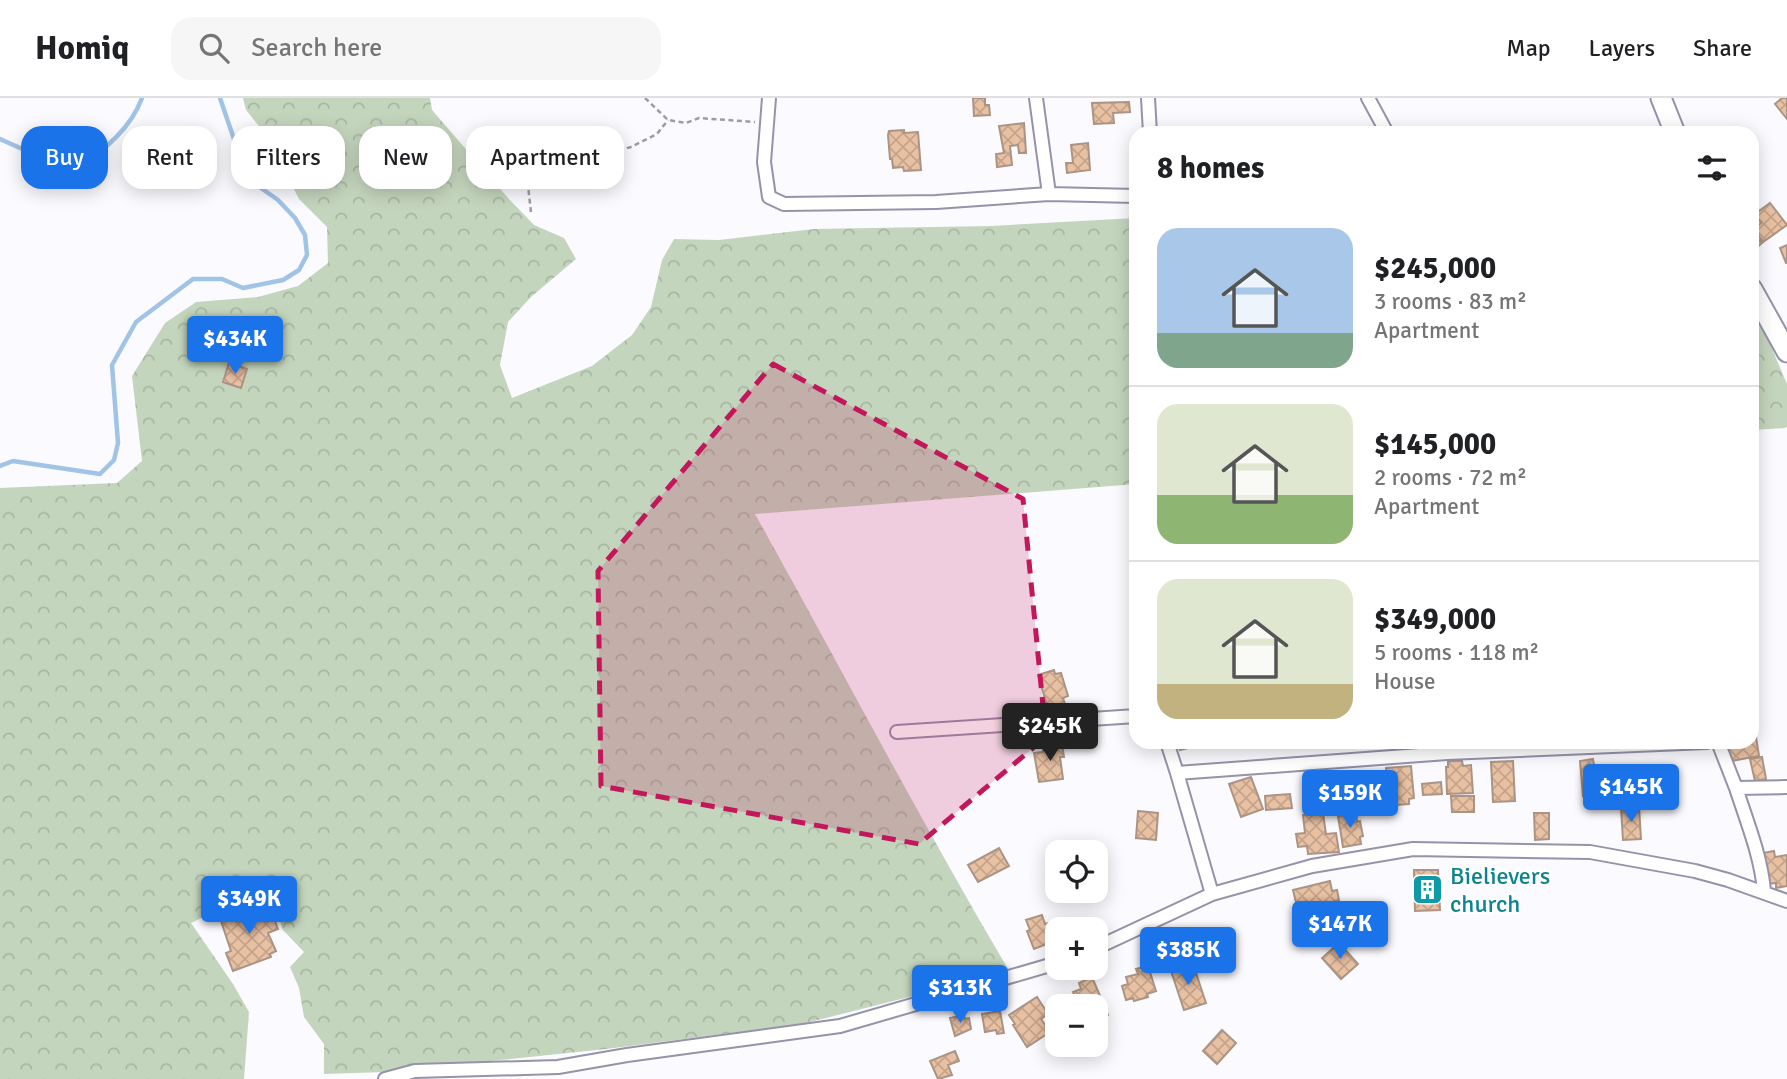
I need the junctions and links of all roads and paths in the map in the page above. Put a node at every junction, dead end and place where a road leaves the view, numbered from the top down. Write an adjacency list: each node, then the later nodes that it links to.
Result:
1 (645, 98): 7 (path)
2 (769, 98): 8 (street)
3 (1036, 98): 12 (street)
4 (1148, 98): 9 (street)
5 (1368, 98): 10 (street)
6 (1661, 98): 11 (main road)
7 (668, 120): 8 (path); 14 (path)
8 (769, 124): 12 (street)
9 (1150, 126)
10 (1383, 126)
11 (1672, 126)
12 (1049, 194): 13 (street)
13 (1129, 196)
14 (531, 212)
15 (1759, 302): 16 (main road)
16 (1787, 352)
17 (1129, 716): 18 (street)
18 (897, 732)
19 (1169, 749): 22 (street)
20 (1555, 749): 22 (street)
21 (1721, 749): 24 (street)
22 (1177, 773): 26 (street)
23 (1787, 787): 24 (street)
24 (1736, 788): 25 (street)
25 (1764, 891): 26 (street); 27 (street)
26 (1212, 894): 28 (street)
27 (1787, 901)
28 (1108, 942)
29 (1045, 966): 30 (street)
30 (558, 1073): 31 (street)
31 (385, 1079)

